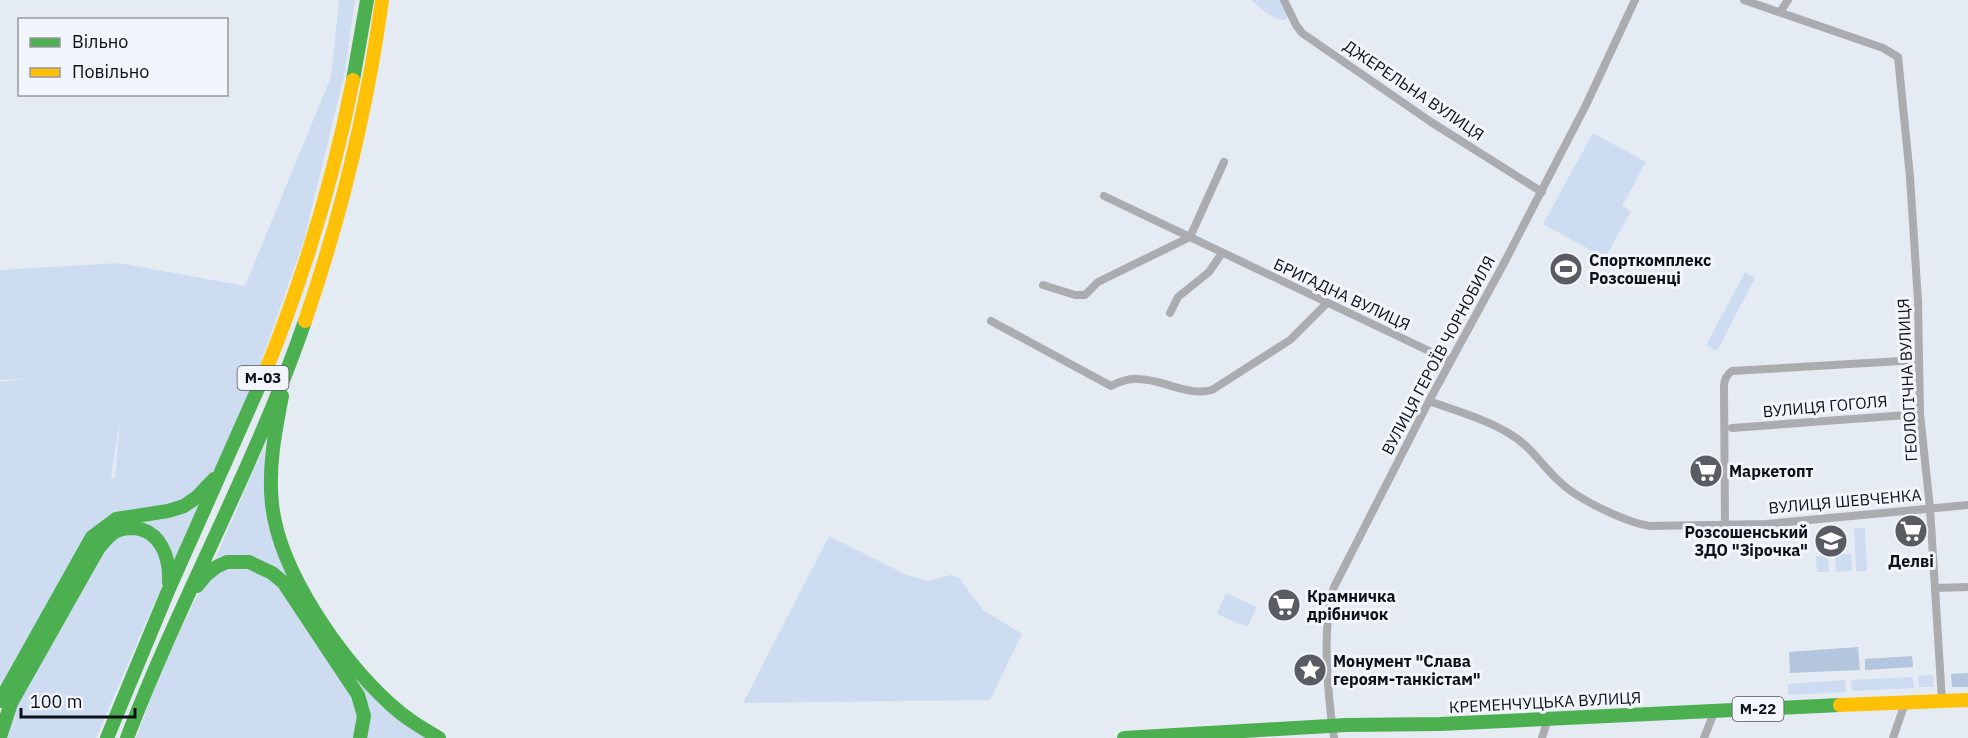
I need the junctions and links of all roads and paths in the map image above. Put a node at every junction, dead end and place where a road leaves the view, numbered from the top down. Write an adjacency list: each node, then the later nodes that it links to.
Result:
1 (367, 0): 23 (highway, М-03)
2 (382, 0): 19 (highway, М-03)
3 (1284, 0): 9 (street, ДЖЕРЕЛЬНА ВУЛИЦЯ)
4 (1635, 0): 9 (street, ВУЛИЦЯ ГЕРОЇВ ЧОРНОБИЛЯ)
5 (1744, 0): 7 (street)
6 (1788, 0): 7 (street)
7 (1780, 12): 17 (street, ГЕОЛОГІЧНА ВУЛИЦЯ)
8 (1224, 162): 11 (street)
9 (1542, 192): 18 (street, ВУЛИЦЯ ГЕРОЇВ ЧОРНОБИЛЯ)
10 (1104, 196): 11 (street, БРИГАДНА ВУЛИЦЯ)
11 (1190, 237): 12 (street, БРИГАДНА ВУЛИЦЯ); 13 (street)
12 (1222, 253): 14 (street, БРИГАДНА ВУЛИЦЯ); 15 (street)
13 (1043, 285)
14 (1327, 303): 16 (street); 18 (street, БРИГАДНА ВУЛИЦЯ)
15 (1170, 313)
16 (991, 321)
17 (1918, 360): 21 (street, ГЕОЛОГІЧНА ВУЛИЦЯ); 26 (street)
18 (1450, 361): 20 (street, ВУЛИЦЯ ГЕРОЇВ ЧОРНОБИЛЯ)
19 (287, 369): 30 (highway, М-03); 42 (highway)
20 (1429, 401): 26 (street, ВУЛИЦЯ ШЕВЧЕНКА); 37 (street, ВУЛИЦЯ ГЕРОЇВ ЧОРНОБИЛЯ)
21 (1920, 414): 22 (street, ВУЛИЦЯ ГОГОЛЯ); 25 (street, ГЕОЛОГІЧНА ВУЛИЦЯ)
22 (1732, 428)
23 (233, 452): 29 (highway, М-03); 32 (highway)
24 (1968, 505): 25 (street, ВУЛИЦЯ ШЕВЧЕНКА)
25 (1930, 508): 26 (street, ВУЛИЦЯ ШЕВЧЕНКА); 28 (street, ГЕОЛОГІЧНА ВУЛИЦЯ)
26 (1725, 525)
27 (1968, 587): 28 (street)
28 (1935, 588): 33 (street, ГЕОЛОГІЧНА ВУЛИЦЯ)
29 (167, 593): 38 (highway); 39 (highway, М-03)
30 (178, 616): 40 (highway, М-03); 41 (highway)
31 (1968, 700): 33 (highway, КРЕМЕНЧУЦЬКА ВУЛИЦЯ / М-22)
32 (0, 701)
33 (1942, 701): 34 (highway, КРЕМЕНЧУЦЬКА ВУЛИЦЯ / М-22)
34 (1905, 703): 35 (highway, КРЕМЕНЧУЦЬКА ВУЛИЦЯ / М-22); 46 (street)
35 (1715, 710): 36 (highway, КРЕМЕНЧУЦЬКА ВУЛИЦЯ / М-22); 45 (street)
36 (1548, 719): 37 (highway, КРЕМЕНЧУЦЬКА ВУЛИЦЯ / М-22); 44 (street)
37 (1334, 732): 43 (highway, КРЕМЕНЧУЦЬКА ВУЛИЦЯ / М-22)
38 (0, 737)
39 (107, 738)
40 (127, 738)
41 (360, 738)
42 (438, 738)
43 (1124, 738)
44 (1542, 738)
45 (1704, 738)
46 (1893, 738)

